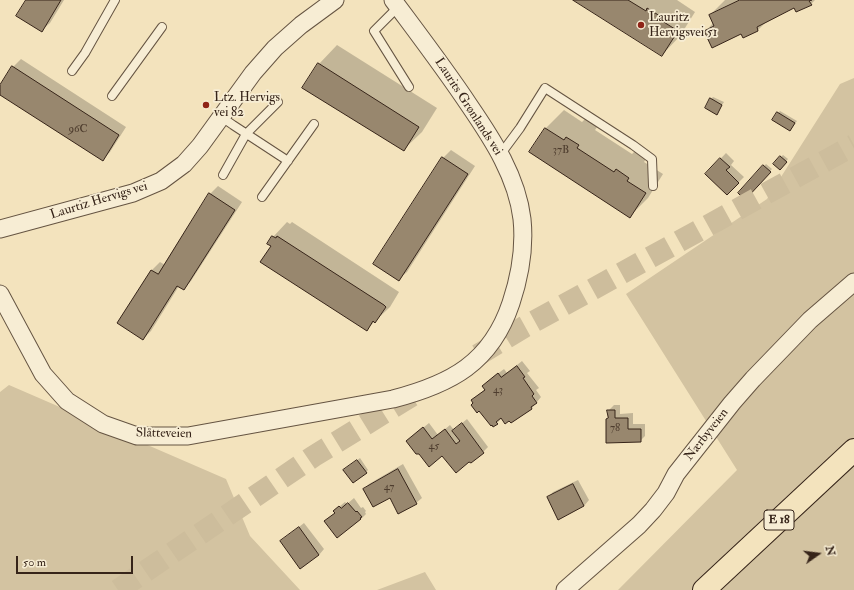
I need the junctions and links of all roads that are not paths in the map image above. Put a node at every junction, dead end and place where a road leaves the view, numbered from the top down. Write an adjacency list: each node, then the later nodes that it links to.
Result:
1 (116, 0): 5 (lane)
2 (336, 0): 9 (street, Laurtiz Hervigs vei)
3 (395, 4): 6 (lane); 12 (street, Laurits Grønlands vei)
4 (162, 27): 7 (lane)
5 (72, 71)
6 (409, 87)
7 (112, 96)
8 (278, 102): 11 (lane)
9 (220, 116): 11 (lane); 17 (street, Laurtiz Hervigs vei)
10 (314, 124): 13 (lane)
11 (246, 134): 13 (lane); 14 (lane)
12 (500, 155): 15 (lane); 20 (street, Laurits Grønlands vei)
13 (288, 161): 16 (lane)
14 (223, 175)
15 (653, 186)
16 (262, 197)
17 (0, 229)
18 (854, 282): 22 (street, Nærbyveien)
19 (0, 294): 20 (street, Slåtteveien)
20 (393, 399)
21 (854, 450): 23 (highway, E 18)
22 (565, 590)
23 (704, 590)

